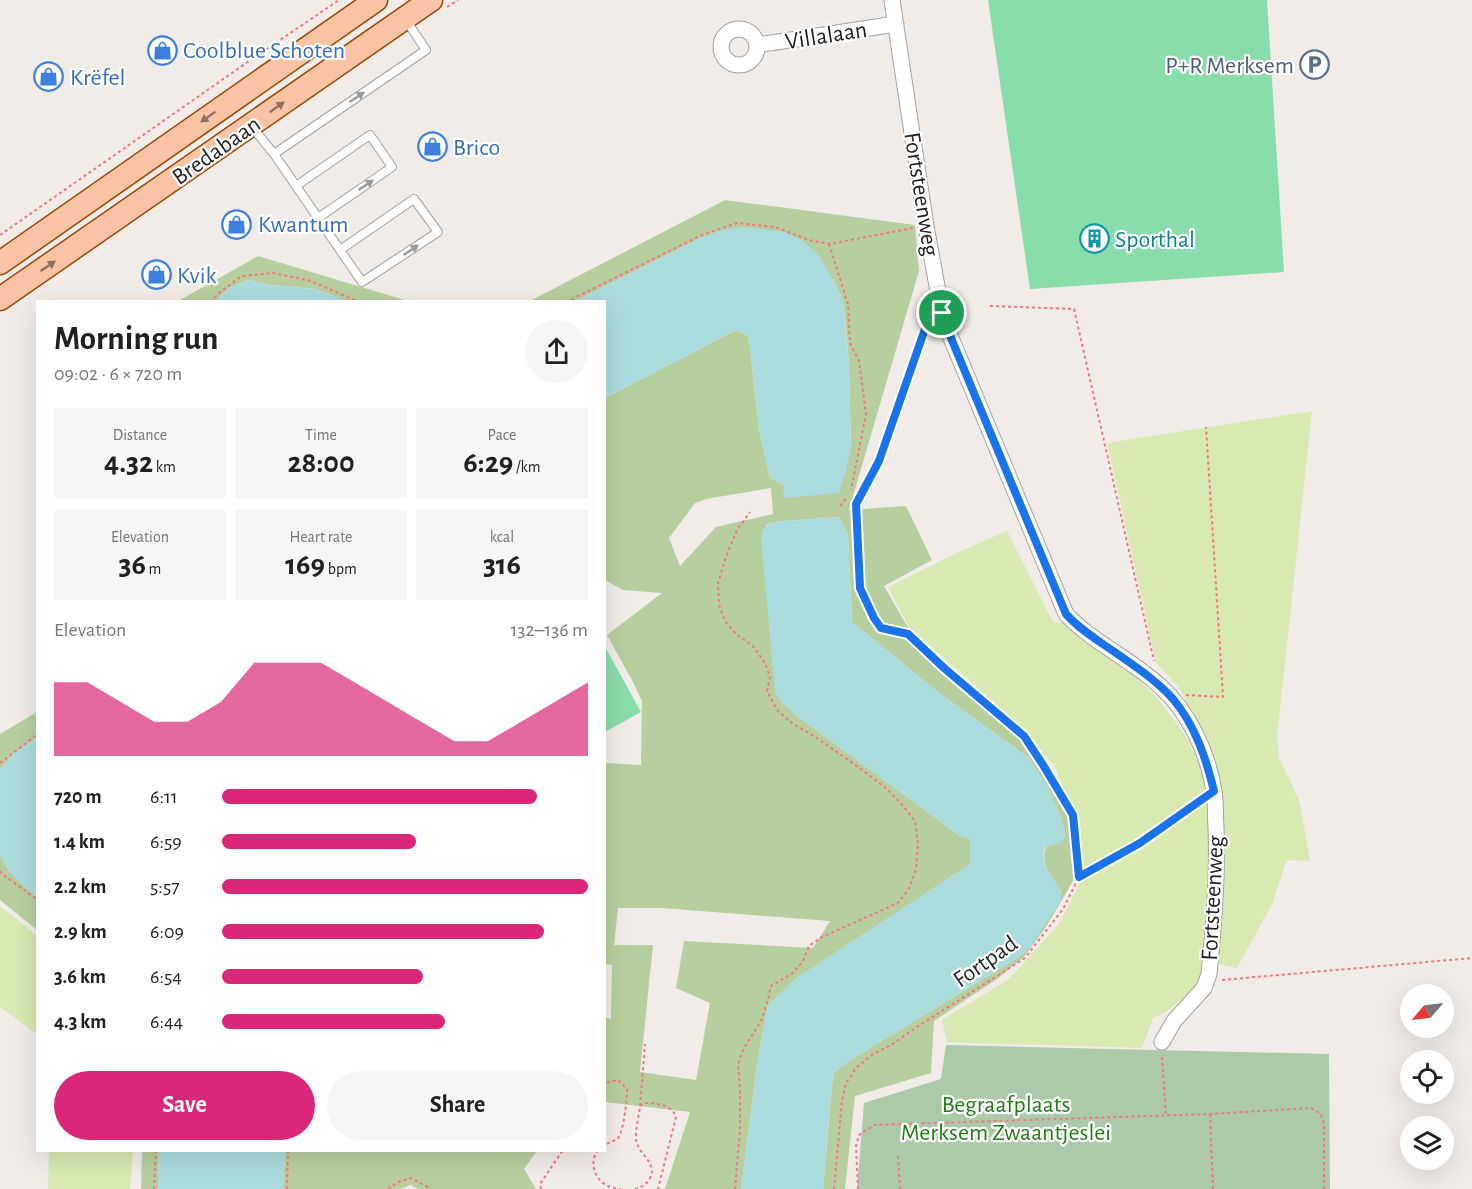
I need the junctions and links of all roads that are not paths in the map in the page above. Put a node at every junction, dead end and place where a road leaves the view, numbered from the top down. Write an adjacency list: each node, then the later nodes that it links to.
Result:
1 (376, 0): 4 (main road, Bredabaan)
2 (431, 0): 5 (main road, Bredabaan)
3 (892, 0): 6 (street, Fortsteenweg)
4 (344, 10): 8 (main road); 14 (main road, Bredabaan, one-way to 14)
5 (405, 19): 8 (main road, Bredabaan); 10 (lane, one-way to 5)
6 (896, 24): 7 (street, Villalaan); 16 (street, Fortsteenweg)
7 (757, 45)
8 (362, 49): 9 (main road, Bredabaan, one-way to 8)
9 (251, 126): 10 (lane); 15 (main road, Bredabaan, one-way to 9)
10 (274, 154): 11 (lane)
11 (296, 186): 12 (lane); 12 (lane, one-way to 11)
12 (318, 218): 13 (lane)
13 (340, 250): 13 (lane, one-way to 13)
14 (0, 263)
15 (0, 299)
16 (942, 313): 17 (lane); 18 (street, Fortsteenweg)
17 (856, 504)
18 (1162, 1042)

